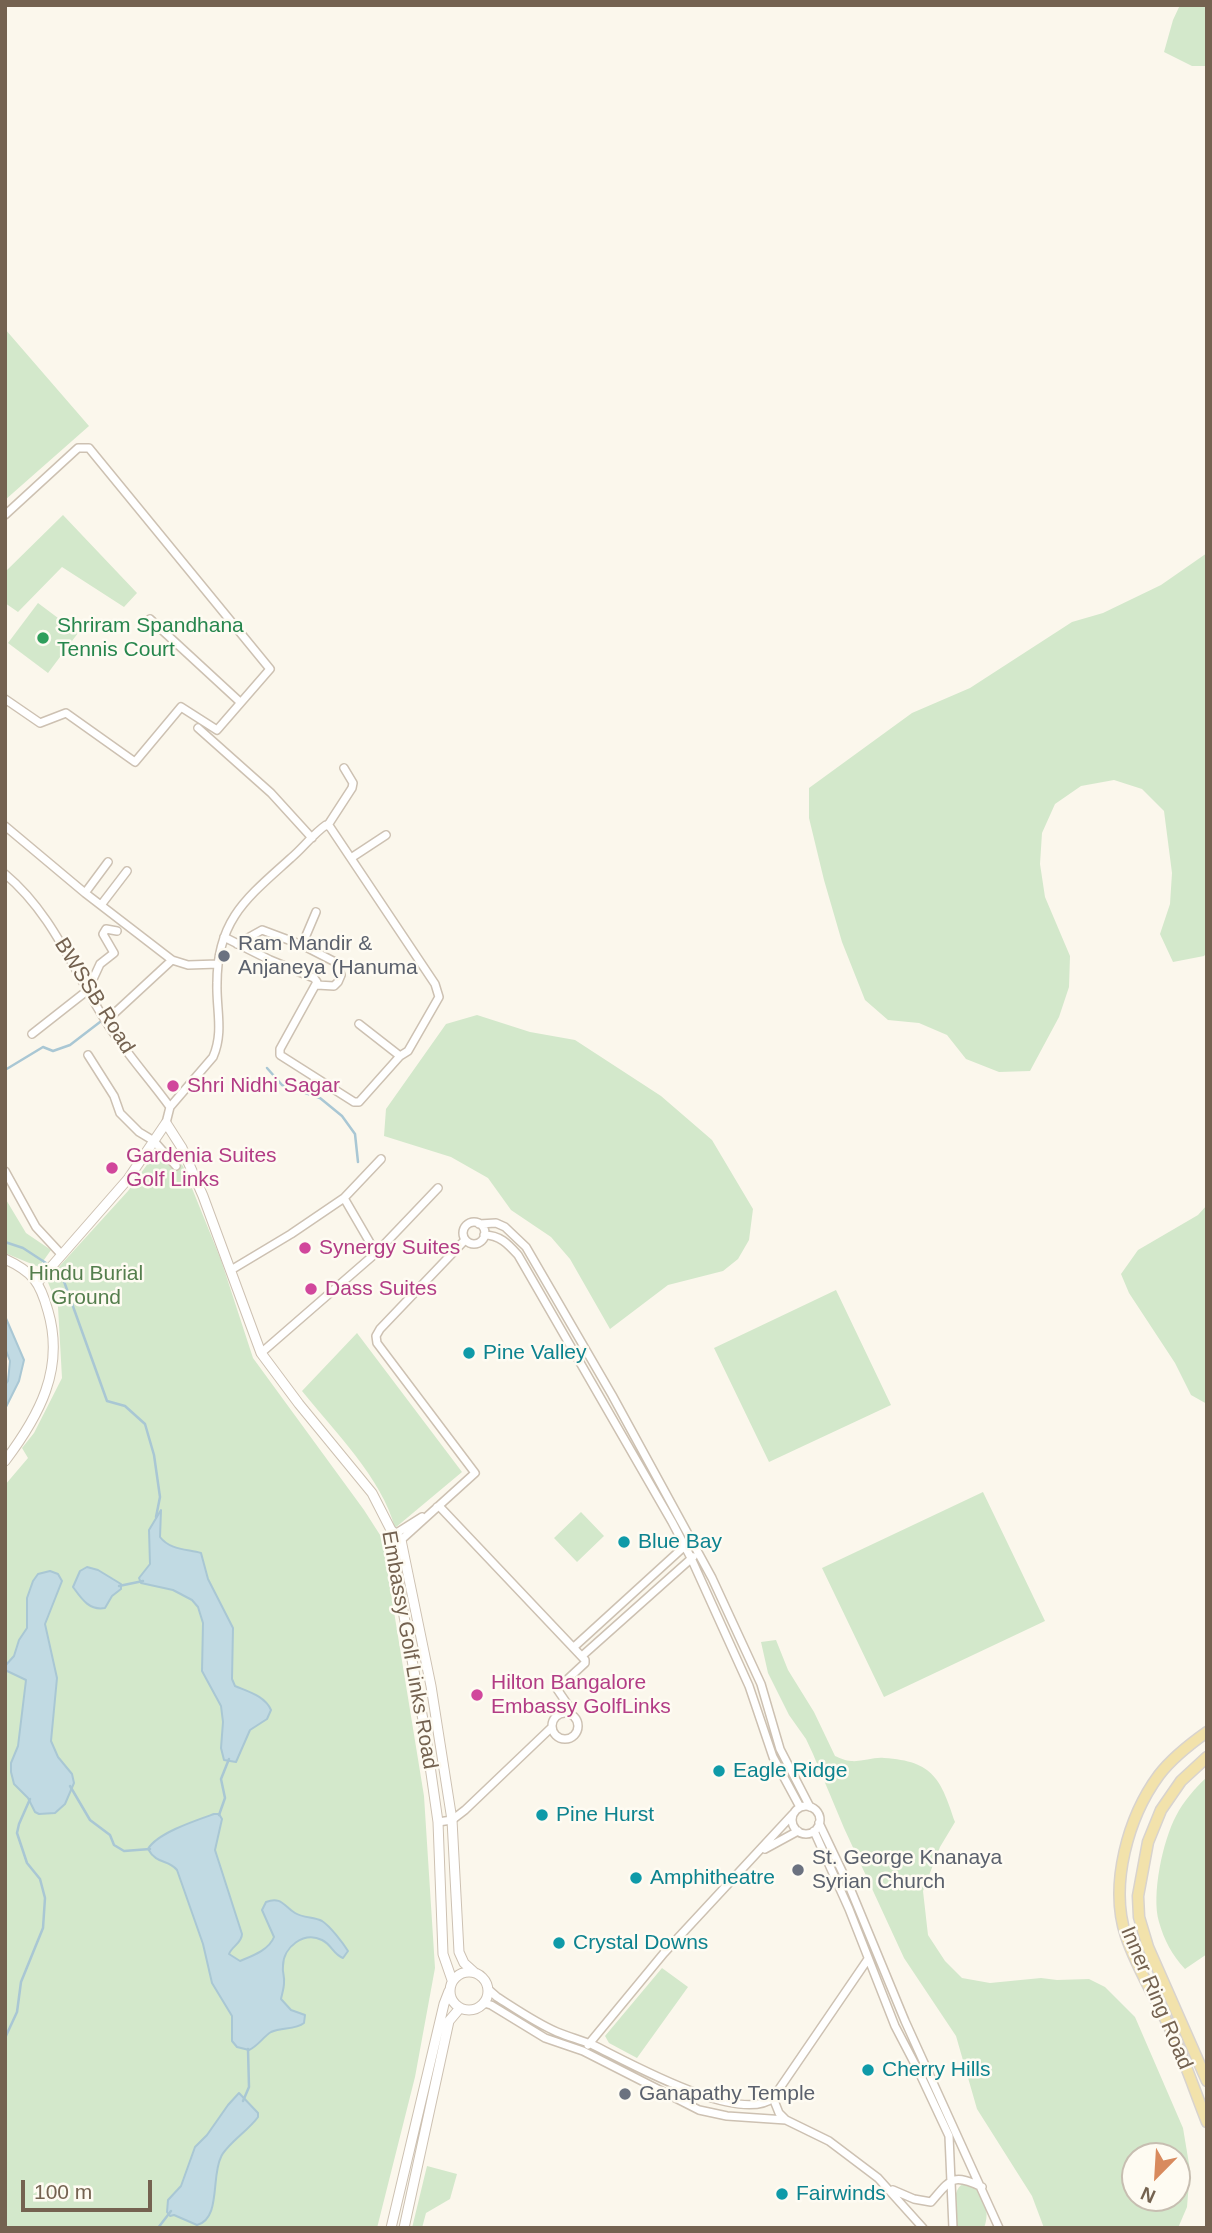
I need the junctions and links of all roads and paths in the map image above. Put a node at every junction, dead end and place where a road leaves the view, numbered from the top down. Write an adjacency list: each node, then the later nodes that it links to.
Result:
1 (5, 514): 4 (street)
2 (150, 619): 4 (street)
3 (5, 699): 4 (street)
4 (240, 702)
5 (198, 729): 10 (street)
6 (344, 768): 7 (street)
7 (328, 825): 10 (street); 11 (street)
8 (5, 826): 15 (street)
9 (386, 835): 11 (street)
10 (312, 838): 19 (street)
11 (351, 858): 30 (street)
12 (108, 862): 15 (street)
13 (127, 871): 16 (street)
14 (5, 874): 25 (street, BWSSB Road)
15 (85, 893): 16 (street)
16 (101, 905): 22 (street)
17 (316, 912): 21 (street)
18 (117, 931): 25 (street)
19 (224, 937): 20 (street); 23 (street)
20 (237, 944): 21 (street); 24 (street)
21 (302, 945): 24 (street)
22 (172, 960): 23 (street); 26 (street)
23 (218, 964): 31 (street)
24 (317, 985): 30 (street)
25 (88, 990): 26 (street, BWSSB Road); 28 (street)
26 (106, 1021): 31 (street, BWSSB Road)
27 (359, 1024): 30 (street)
28 (32, 1034)
29 (88, 1055): 33 (street)
30 (400, 1056)
31 (170, 1107): 32 (street)
32 (166, 1123): 33 (street); 45 (street, Embassy Golf Links Road)
33 (154, 1141): 35 (street); 44 (street)
34 (381, 1159): 38 (street)
35 (176, 1166)
36 (5, 1171): 44 (street)
37 (438, 1188): 42 (street)
38 (344, 1198): 42 (street); 45 (street)
39 (479, 1224): 40 (street); 41 (street); 51 (street)
40 (484, 1235): 41 (street); 52 (street)
41 (466, 1240): 49 (street)
42 (376, 1253): 47 (street)
43 (5, 1259): 46 (street)
44 (54, 1262): 46 (street)
45 (231, 1270): 47 (street, Embassy Golf Links Road)
46 (38, 1282): 48 (street)
47 (261, 1353): 50 (street, Embassy Golf Links Road)
48 (5, 1461)
49 (439, 1506): 50 (street); 55 (street)
50 (396, 1535): 57 (street); 58 (street, Embassy Golf Links Road)
51 (692, 1540): 52 (street); 53 (street)
52 (684, 1546): 54 (street); 55 (street)
53 (699, 1552): 54 (street); 64 (street)
54 (691, 1558): 56 (street); 63 (street)
55 (575, 1647): 56 (street)
56 (582, 1656): 59 (street)
57 (432, 1697): 58 (street); 66 (street)
58 (419, 1700): 67 (street, Embassy Golf Links Road)
59 (571, 1714): 60 (street); 60 (street)
60 (552, 1727): 66 (street)
61 (1207, 1732): 84 (main road, Inner Ring Road)
62 (1207, 1757): 81 (main road, Inner Ring Road)
63 (800, 1807): 64 (street); 65 (street)
64 (810, 1807): 68 (street)
65 (793, 1814): 70 (street); 71 (street)
66 (452, 1820): 67 (street); 73 (street)
67 (438, 1822): 74 (street, Embassy Golf Links Road)
68 (819, 1823): 69 (street); 86 (street)
69 (814, 1830): 70 (street); 72 (street)
70 (798, 1831): 71 (street)
71 (758, 1853): 79 (street)
72 (868, 1959): 82 (street); 85 (street)
73 (474, 1972): 74 (street); 75 (street)
74 (452, 1980): 76 (street)
75 (489, 1990): 77 (street); 79 (street)
76 (449, 1991): 78 (street); 89 (street)
77 (484, 2003): 78 (street); 80 (street)
78 (460, 2008): 90 (street)
79 (589, 2043): 80 (street); 82 (street)
80 (583, 2051): 83 (street)
81 (1207, 2081)
82 (773, 2098): 83 (street)
83 (786, 2120): 87 (street)
84 (1207, 2122)
85 (949, 2181): 86 (street); 87 (street); 92 (street)
86 (982, 2187): 88 (street)
87 (889, 2188): 91 (street)
88 (995, 2225)
89 (391, 2228)
90 (404, 2228)
91 (923, 2228)
92 (953, 2228)

